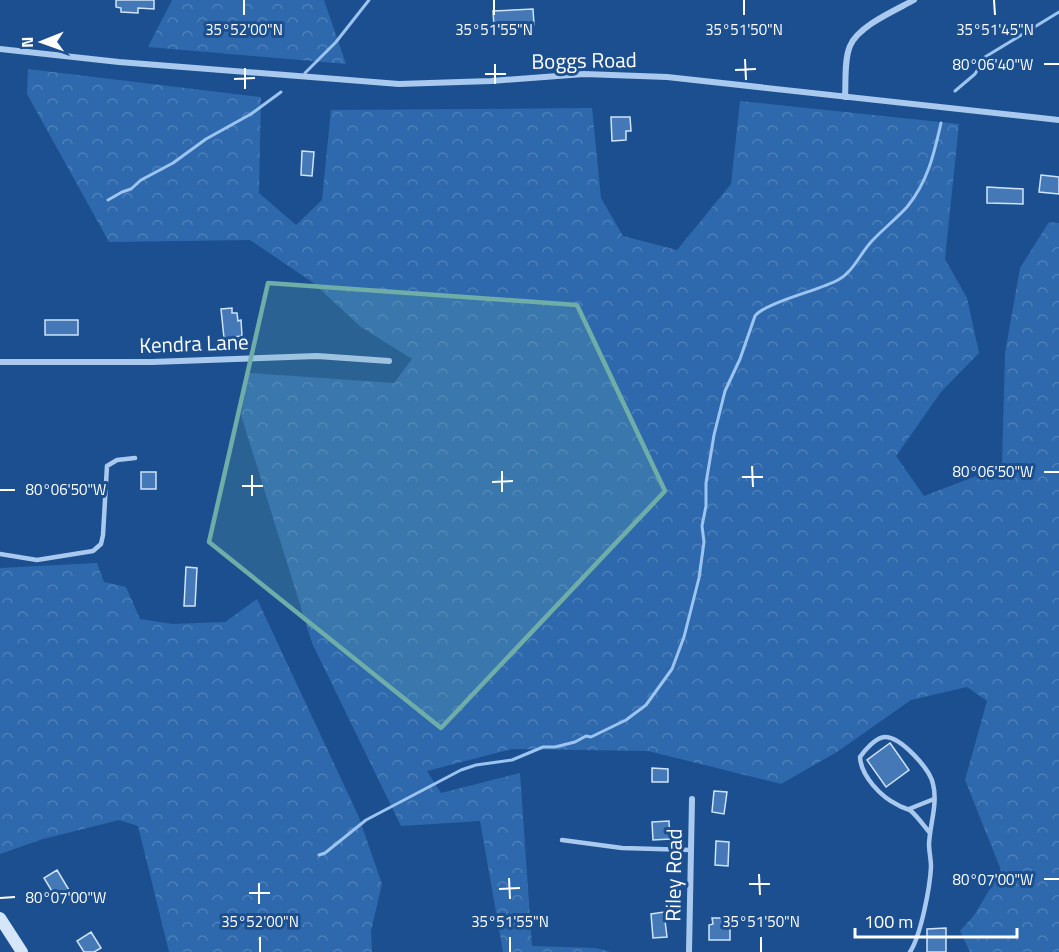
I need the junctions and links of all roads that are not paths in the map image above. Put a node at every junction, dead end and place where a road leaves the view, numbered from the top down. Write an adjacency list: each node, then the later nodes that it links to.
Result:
1 (914, 0): 3 (street)
2 (0, 49): 3 (street, Boggs Road)
3 (846, 97): 4 (street, Boggs Road)
4 (1059, 120)
5 (390, 361): 6 (street, Kendra Lane)
6 (0, 362)
7 (135, 458): 8 (lane)
8 (0, 554)
9 (692, 799): 14 (street, Riley Road)
10 (934, 799): 11 (lane); 11 (lane); 12 (lane)
11 (909, 809): 12 (lane)
12 (930, 833): 18 (lane)
13 (562, 840): 14 (lane)
14 (691, 850): 17 (street, Riley Road)
15 (0, 918): 16 (street)
16 (22, 952)
17 (689, 952)
18 (910, 952)

